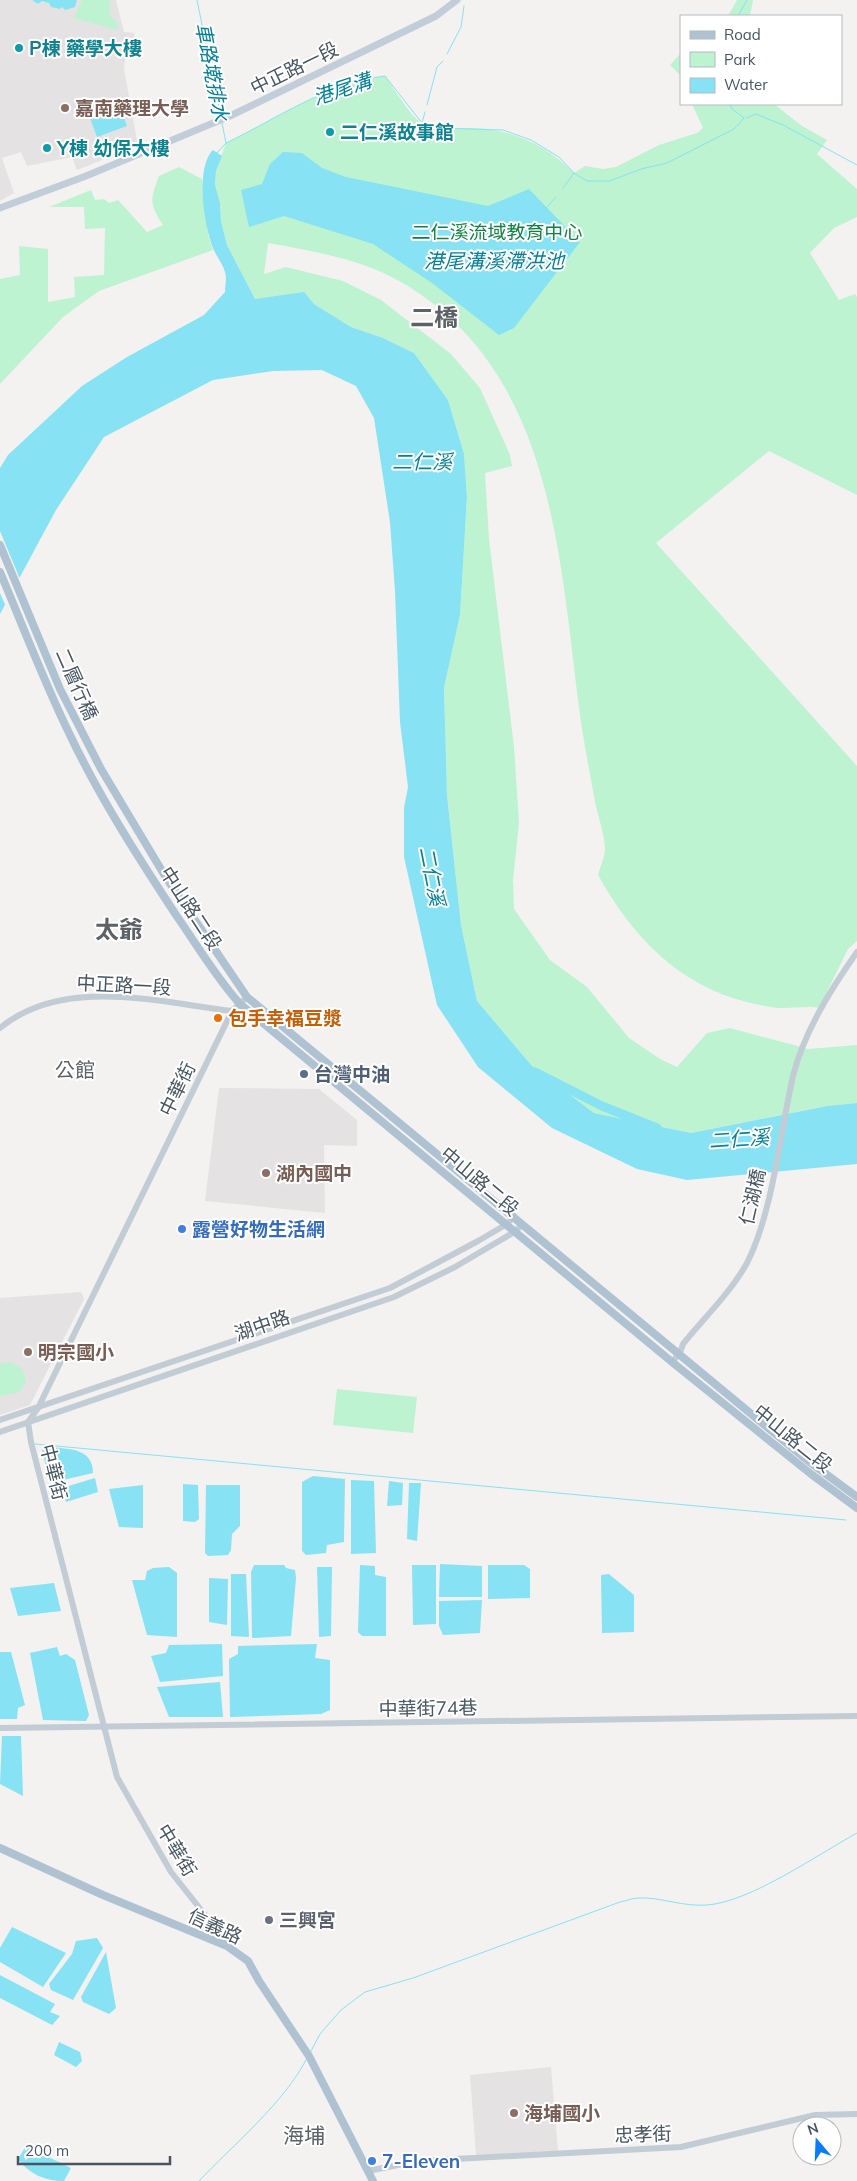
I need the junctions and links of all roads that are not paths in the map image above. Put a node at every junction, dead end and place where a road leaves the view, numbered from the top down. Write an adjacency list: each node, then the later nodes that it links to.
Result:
1 (457, 0): 2 (main road, 中正路一段)
2 (0, 208)
3 (0, 545): 5 (main road, 二層行橋)
4 (0, 572): 6 (main road, 二層行橋)
5 (136, 831): 8 (main road, 中山路二段)
6 (127, 838): 9 (main road, 中山路二段)
7 (857, 952): 16 (street, 仁湖橋)
8 (247, 997): 9 (street); 12 (main road, 中山路二段)
9 (240, 1004): 10 (street); 13 (main road, 中山路二段)
10 (232, 1011): 11 (street, 中正路一段); 18 (street, 中華街)
11 (0, 1028)
12 (514, 1216): 13 (street, 湖中路); 14 (main road, 中山路二段)
13 (507, 1224): 15 (main road, 中山路二段); 18 (street, 湖中路)
14 (522, 1224): 15 (street, 湖中路); 16 (main road, 中山路二段)
15 (516, 1231): 17 (main road, 中山路二段); 20 (street, 湖中路)
16 (680, 1353): 17 (street, 仁湖橋); 22 (main road, 中山路二段)
17 (672, 1362): 23 (main road, 中山路二段)
18 (38, 1408): 19 (street, 湖中路); 20 (street, 中華街)
19 (0, 1420)
20 (28, 1422): 21 (street, 湖中路); 26 (street, 中華街)
21 (0, 1432)
22 (857, 1496)
23 (857, 1508)
24 (857, 1716): 26 (street, 中華街74巷)
25 (0, 1728): 26 (street, 中華街74巷)
26 (104, 1728): 28 (street, 中華街)
27 (0, 1848): 28 (main road, 信義路)
28 (227, 1946): 30 (main road, 信義路)
29 (857, 2114): 30 (street, 忠孝街)
30 (368, 2171): 31 (main road, 信義路)
31 (373, 2181)

